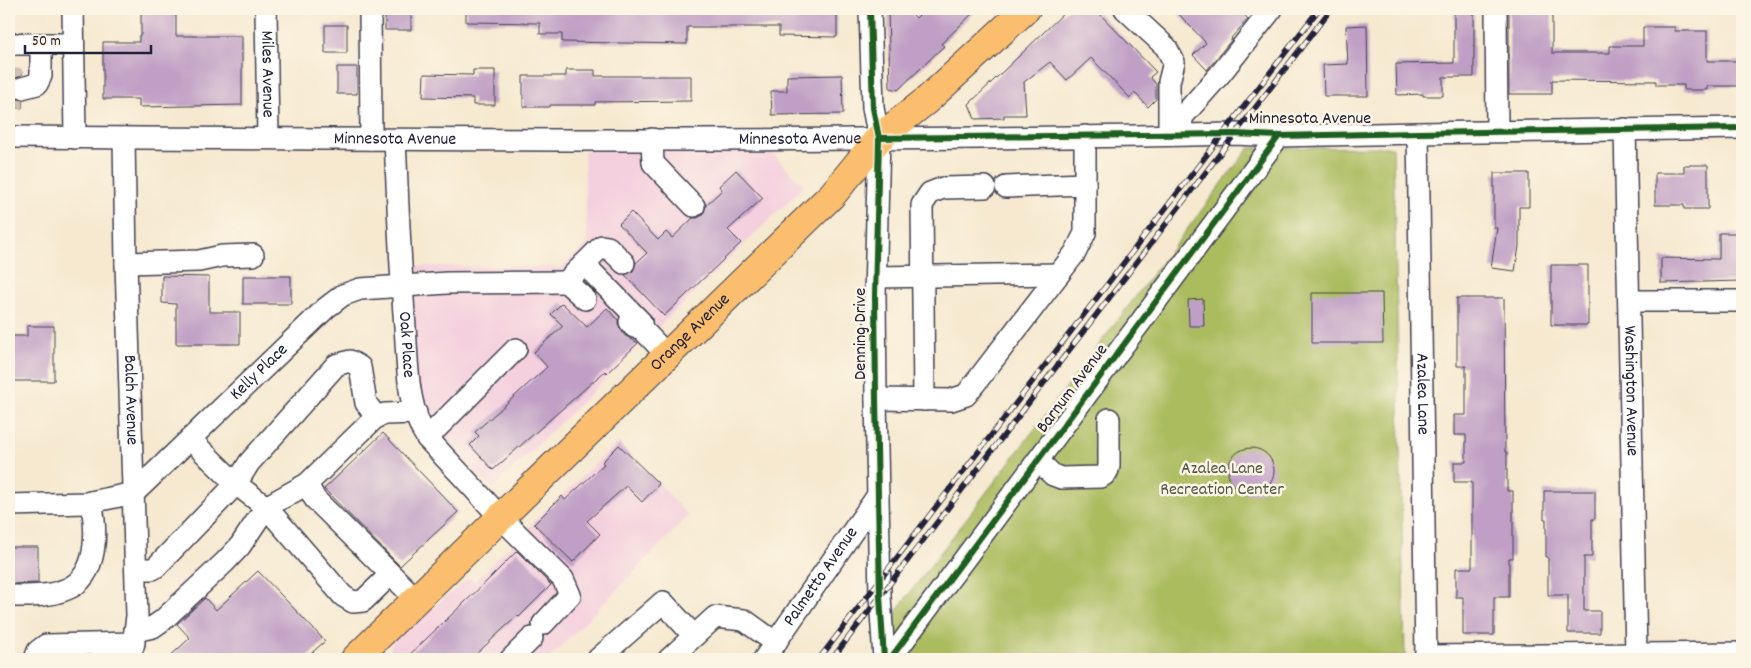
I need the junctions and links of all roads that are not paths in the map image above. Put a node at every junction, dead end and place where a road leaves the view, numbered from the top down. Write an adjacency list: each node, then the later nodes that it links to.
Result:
1 (73, 9): 11 (street)
2 (266, 9): 24 (street, Miles Avenue)
3 (370, 9): 26 (street)
4 (870, 9): 25 (street, Denning Drive)
5 (1125, 9): 12 (street)
6 (1272, 9): 18 (street)
7 (1496, 9): 16 (street)
8 (1022, 10): 25 (main road, Orange Avenue)
9 (9, 44): 10 (street)
10 (41, 44): 11 (street); 13 (street)
11 (73, 44): 22 (street)
12 (1169, 54): 18 (street); 18 (street)
13 (25, 87)
14 (1742, 128): 15 (street, Minnesota Avenue)
15 (1625, 129): 16 (street, Minnesota Avenue); 40 (street, Washington Avenue)
16 (1497, 131): 17 (street, Minnesota Avenue)
17 (1418, 132): 20 (street, Minnesota Avenue); 71 (street, Azalea Lane)
18 (1169, 134): 19 (street, Minnesota Avenue); 20 (street, Minnesota Avenue)
19 (1084, 136): 25 (street, Minnesota Avenue); 29 (street)
20 (1279, 136): 52 (street, Barnum Avenue)
21 (9, 137): 22 (street, Minnesota Avenue)
22 (74, 138): 23 (street, Minnesota Avenue)
23 (124, 138): 24 (street, Minnesota Avenue); 33 (street, Balch Avenue)
24 (268, 138): 26 (street, Minnesota Avenue)
25 (879, 138): 27 (street, Minnesota Avenue); 37 (street, Denning Drive); 44 (main road, Orange Avenue)
26 (371, 139): 28 (street, Minnesota Avenue)
27 (652, 139): 28 (street, Minnesota Avenue); 30 (street)
28 (395, 140): 39 (street, Oak Place)
29 (1085, 184): 35 (street); 36 (street)
30 (694, 206)
31 (253, 255): 33 (street)
32 (624, 262): 34 (street)
33 (126, 263): 55 (street, Balch Avenue)
34 (584, 264): 38 (street); 42 (street)
35 (1059, 274): 36 (street); 46 (street)
36 (923, 276): 37 (street); 46 (street)
37 (876, 277): 45 (street, Denning Drive)
38 (566, 282): 39 (street, Kelly Place); 42 (street)
39 (402, 287): 47 (street, Oak Place); 51 (street, Kelly Place)
40 (1629, 301): 41 (street); 69 (street, Washington Avenue)
41 (1742, 301)
42 (641, 328): 44 (street)
43 (516, 349): 50 (street)
44 (668, 356): 60 (main road, Orange Avenue)
45 (876, 399): 46 (street); 56 (street, Denning Drive)
46 (924, 400)
47 (416, 414): 48 (street); 50 (street, Oak Place)
48 (376, 417): 53 (street); 54 (street)
49 (1109, 419): 52 (street)
50 (427, 438): 60 (street, Oak Place)
51 (190, 439): 53 (street); 55 (street, Kelly Place)
52 (1038, 461): 77 (street, Barnum Avenue)
53 (236, 484): 59 (street); 61 (street)
54 (307, 484): 59 (street); 62 (street)
55 (134, 493): 57 (street); 61 (street, Balch Avenue)
56 (878, 495): 67 (street, Palmetto Avenue); 76 (street, Denning Drive)
57 (91, 502): 58 (street); 63 (street)
58 (9, 505)
59 (266, 507): 62 (street); 66 (street)
60 (501, 518): 64 (main road, Orange Avenue); 73 (street, Oak Place)
61 (136, 569): 66 (street, Balch Avenue)
62 (390, 575): 64 (street)
63 (9, 596)
64 (417, 600): 70 (main road, Orange Avenue)
65 (694, 636): 67 (street); 74 (street); 75 (street)
66 (132, 644): 72 (street)
67 (770, 651)
68 (1742, 653): 69 (street)
69 (1636, 654): 71 (street)
70 (364, 656)
71 (1425, 657)
72 (35, 659)
73 (511, 659)
74 (598, 659)
75 (668, 659)
76 (884, 659)
77 (890, 659)

